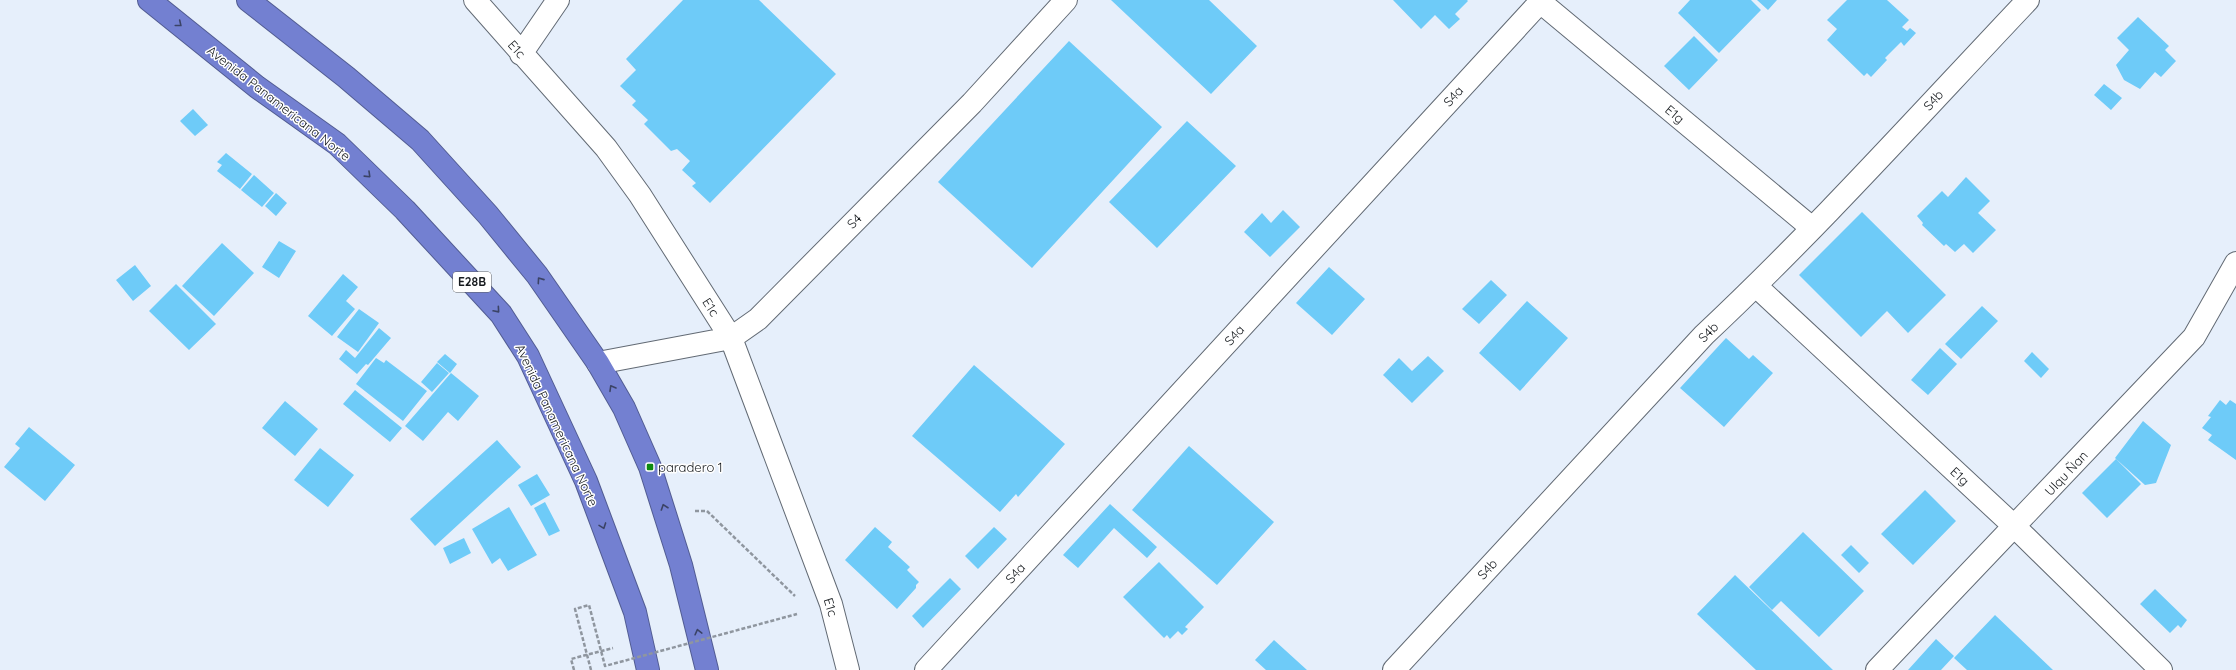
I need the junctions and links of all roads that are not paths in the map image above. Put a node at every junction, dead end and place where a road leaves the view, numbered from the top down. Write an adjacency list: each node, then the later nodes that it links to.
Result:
1 (149, 0): 15 (highway, Avenida Panamericana Norte / E28B, one-way to 15)
2 (248, 0): 13 (highway, one-way to 2)
3 (474, 0): 8 (street, E1c)
4 (558, 0): 8 (street)
5 (1066, 0): 12 (street, S4)
6 (2028, 0): 9 (street, S4b)
7 (1540, 1): 9 (street, E1g); 18 (street, S4a)
8 (521, 54): 12 (street, E1c)
9 (1812, 228): 11 (street, S4b)
10 (2236, 263): 14 (street, Ulqu Ñan)
11 (1756, 286): 14 (street, E1g); 19 (street, S4b)
12 (732, 338): 13 (street, S4); 17 (street, E1c)
13 (598, 363): 16 (highway, one-way to 13)
14 (2015, 528): 20 (street, Ulqu Ñan); 21 (street, E1g)
15 (648, 670)
16 (707, 670)
17 (848, 670)
18 (926, 670)
19 (1394, 670)
20 (1877, 670)
21 (2161, 670)

